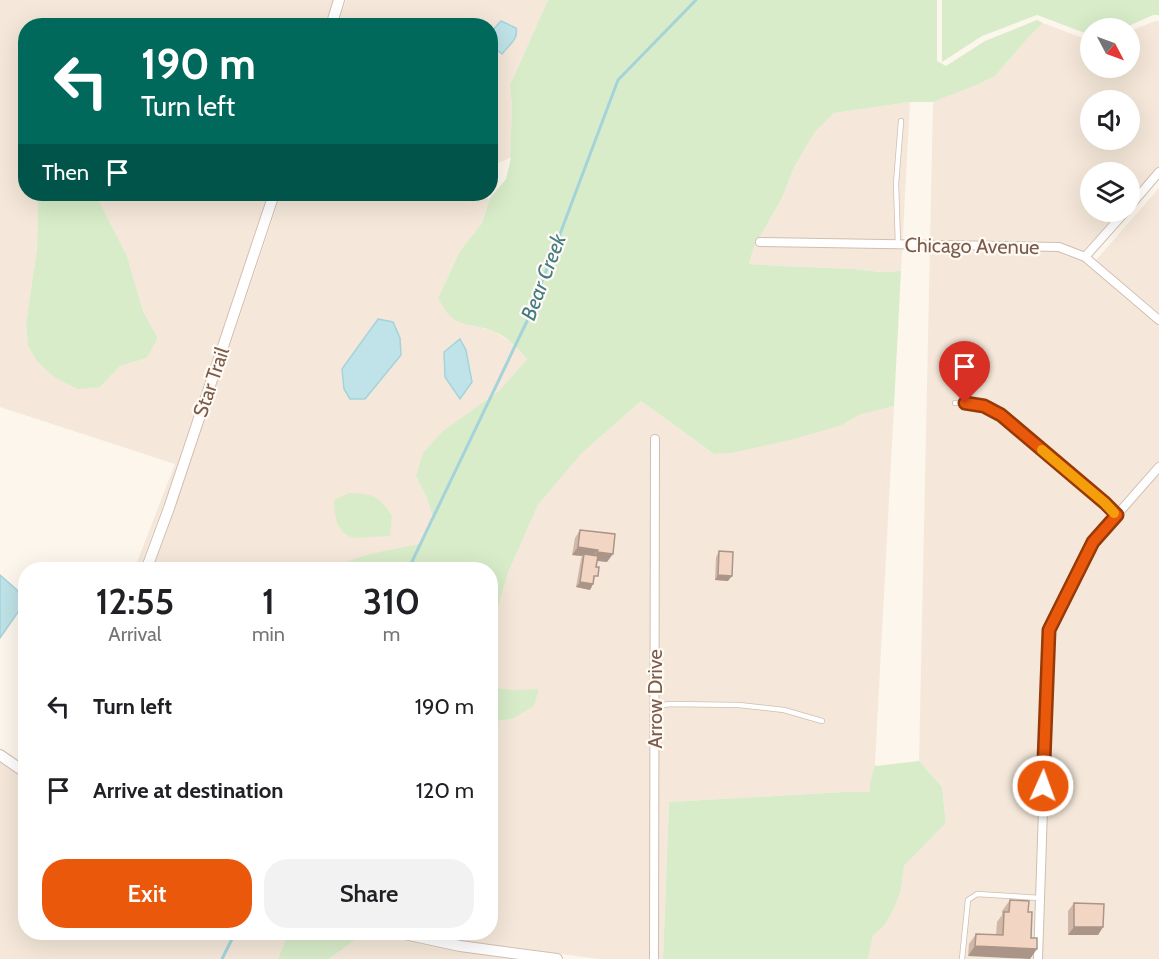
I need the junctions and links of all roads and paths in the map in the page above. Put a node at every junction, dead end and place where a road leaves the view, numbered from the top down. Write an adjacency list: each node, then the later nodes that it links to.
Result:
1 (339, 0): 2 (street)
2 (333, 18)
3 (901, 121): 9 (lane)
4 (1159, 172): 5 (street)
5 (1140, 194)
6 (272, 201): 16 (street, Star Trail)
7 (1116, 222): 10 (street)
8 (760, 242): 9 (street, Chicago Avenue)
9 (898, 245): 10 (street, Chicago Avenue)
10 (1085, 257): 11 (street, Chicago Avenue)
11 (1159, 320)
12 (955, 403): 15 (lane)
13 (655, 439): 17 (street, Arrow Drive)
14 (1159, 466): 15 (street)
15 (1117, 515): 21 (street)
16 (149, 562)
17 (655, 706): 18 (lane); 24 (street, Arrow Drive)
18 (822, 721)
19 (0, 754): 20 (street)
20 (18, 766)
21 (1040, 898): 25 (lane); 26 (street)
22 (432, 940): 23 (street)
23 (557, 959)
24 (654, 959)
25 (962, 959)
26 (1038, 959)

